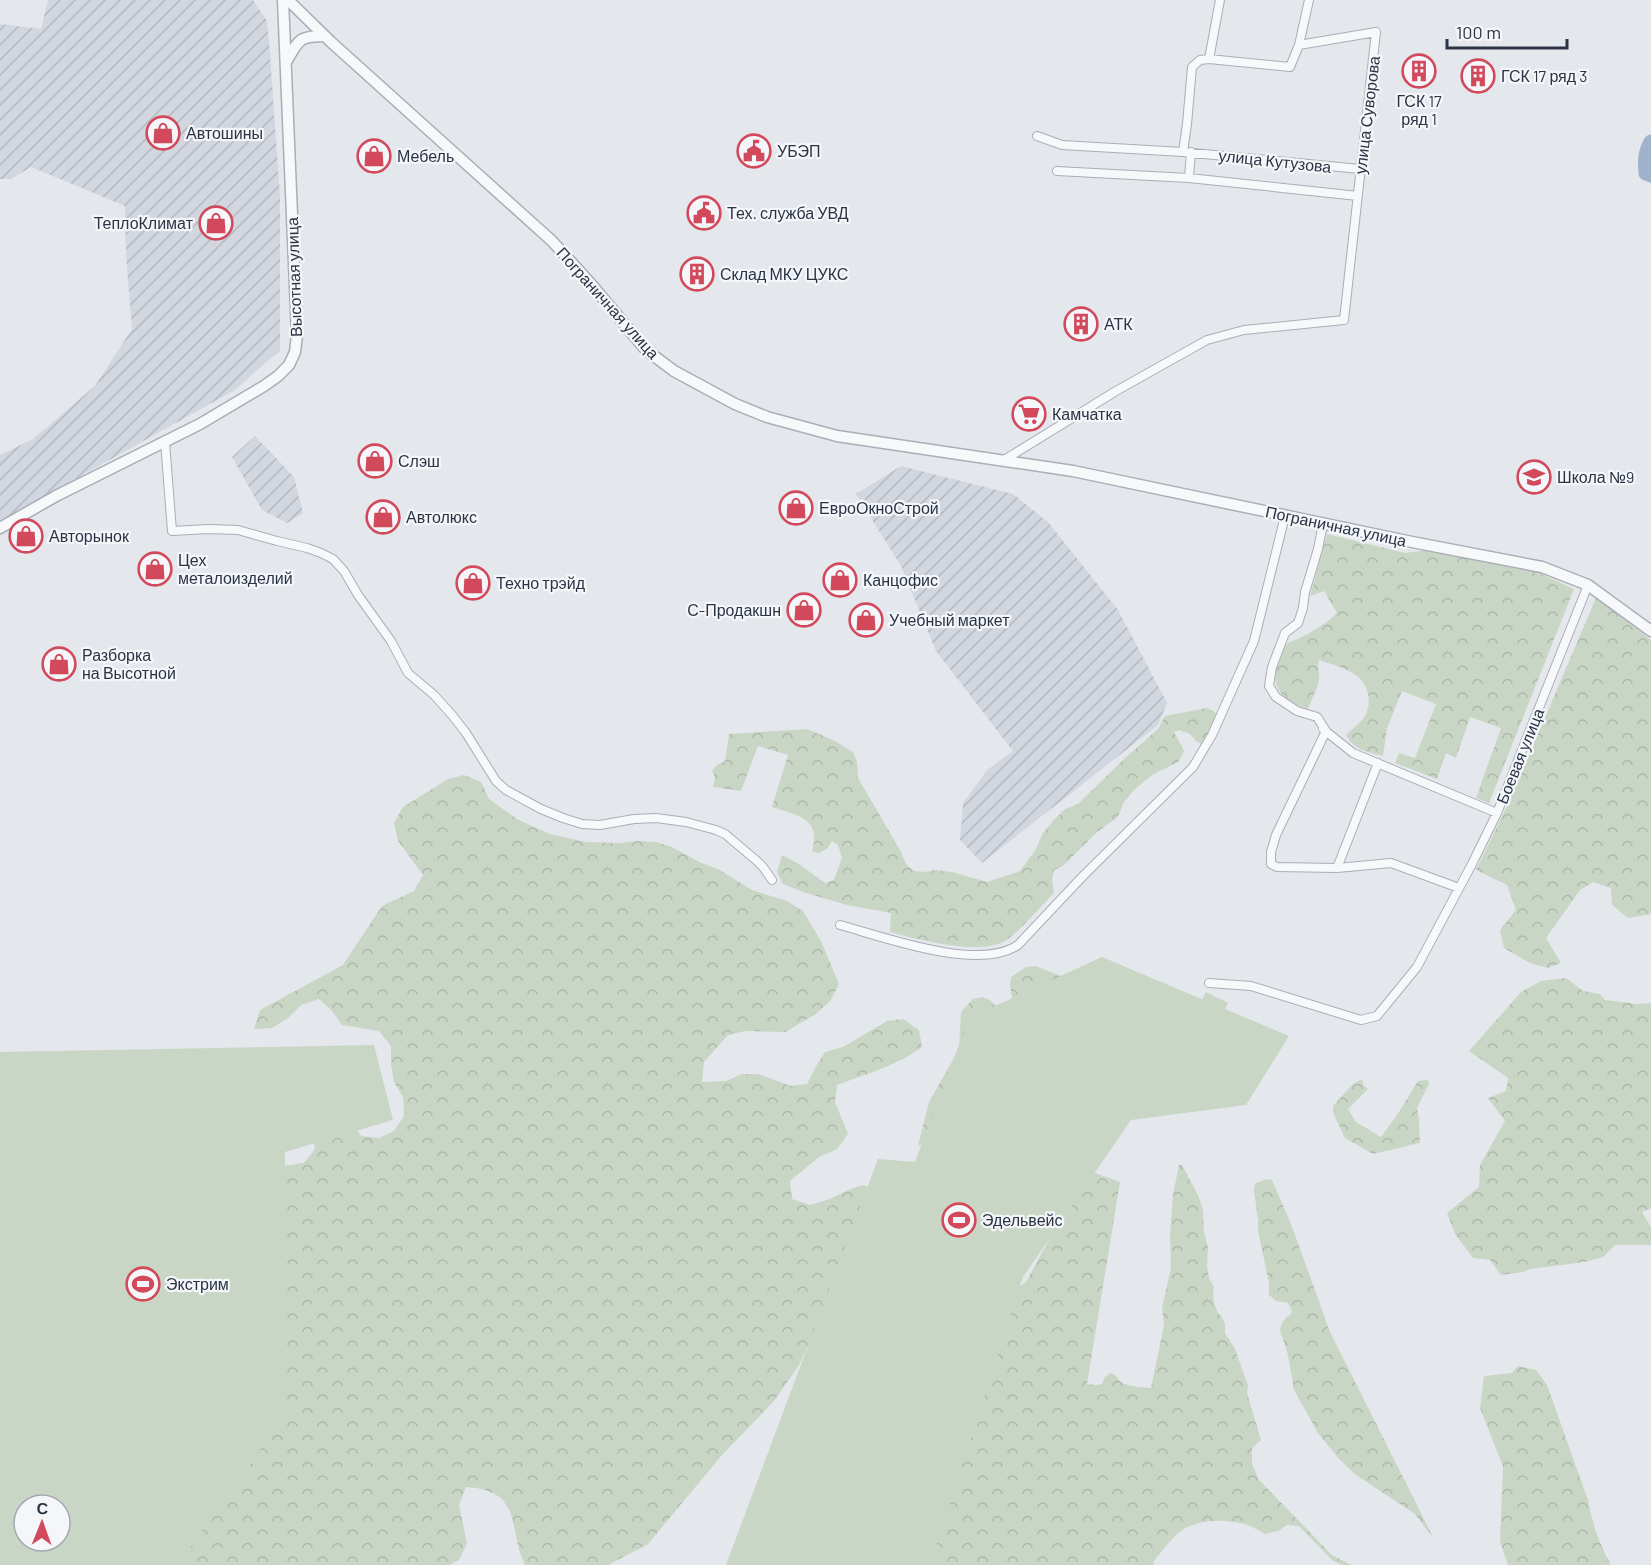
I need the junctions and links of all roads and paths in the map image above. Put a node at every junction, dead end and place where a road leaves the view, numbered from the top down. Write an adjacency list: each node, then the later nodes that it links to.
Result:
1 (282, 0): 8 (street, Высотная улица)
2 (288, 0): 5 (street, Пограничная улица)
3 (1220, 0): 7 (street)
4 (1309, 0): 6 (street)
5 (325, 36): 8 (street); 16 (street, Пограничная улица)
6 (1299, 45): 7 (street); 11 (street, улица Суворова)
7 (1209, 59): 10 (street)
8 (286, 62): 15 (street, Высотная улица)
9 (1037, 136): 10 (street, улица Кутузова)
10 (1187, 152): 11 (street, улица Кутузова); 13 (street)
11 (1360, 169): 14 (street, улица Суворова)
12 (1057, 171): 13 (street, улица Кутузова)
13 (1189, 178): 14 (street, улица Кутузова)
14 (1358, 196): 16 (street, улица Суворова)
15 (165, 442): 19 (street, Высотная улица); 26 (street)
16 (1004, 459): 17 (street, Пограничная улица)
17 (1285, 516): 18 (street, Пограничная улица); 28 (street)
18 (1323, 524): 20 (street, Пограничная улица); 22 (street, Боевая улица)
19 (0, 528)
20 (1588, 585): 21 (street, Пограничная улица); 24 (street, Боевая улица)
21 (1651, 631)
22 (1324, 730): 23 (street, Боевая улица); 25 (street)
23 (1378, 764): 24 (street, Боевая улица); 25 (street)
24 (1497, 813): 27 (street)
25 (1337, 868): 27 (street)
26 (772, 880)
27 (1460, 888): 29 (street)
28 (840, 925)
29 (1209, 983)

